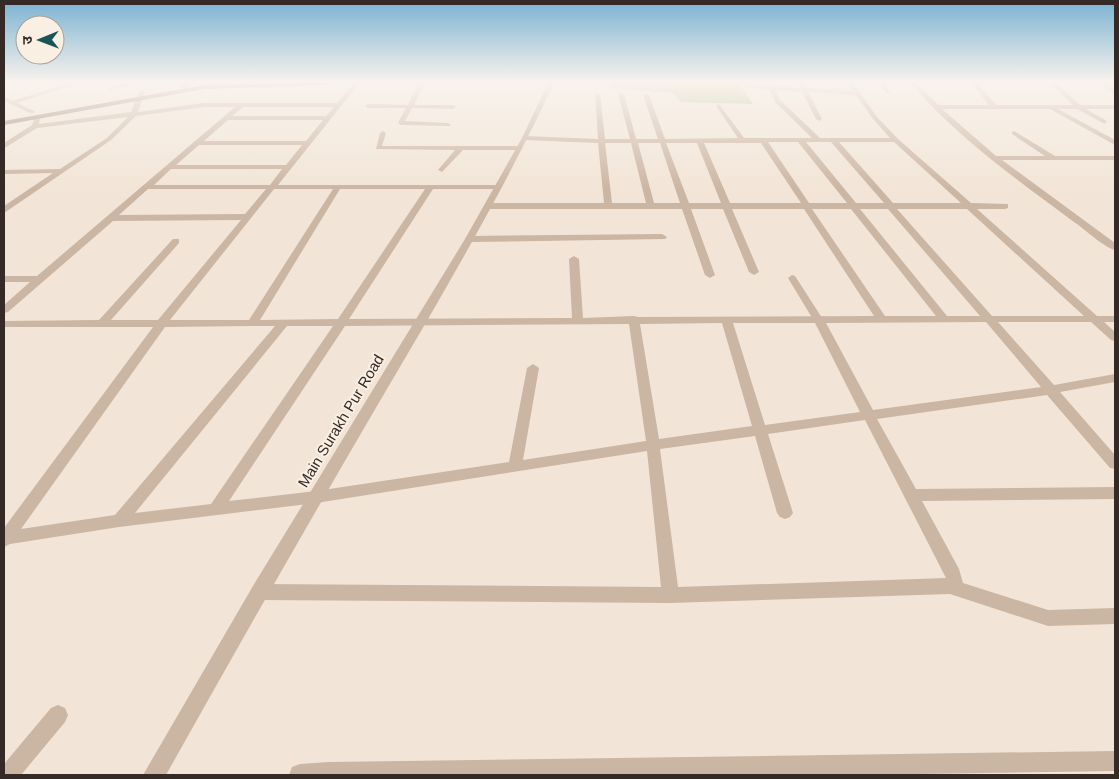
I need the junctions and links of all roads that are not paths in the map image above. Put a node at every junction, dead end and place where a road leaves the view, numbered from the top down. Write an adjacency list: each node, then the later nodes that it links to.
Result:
1 (23, 117): 19 (main road)
2 (35, 117): 21 (street)
3 (106, 117): 21 (street)
4 (131, 117): 46 (street)
5 (406, 117): 20 (street)
6 (534, 117): 36 (street, Main Surakh Pur Road)
7 (598, 117): 33 (street)
8 (628, 117): 24 (street)
9 (654, 117): 25 (street)
10 (727, 117): 27 (street)
11 (795, 117): 30 (street)
12 (875, 117): 32 (street)
13 (945, 117): 40 (street)
14 (1069, 117): 37 (street)
15 (1097, 117): 18 (street)
16 (225, 118): 17 (street); 34 (street)
17 (328, 118): 35 (street)
18 (1106, 122)
19 (4, 123)
20 (448, 125)
21 (35, 126): 38 (street)
22 (1014, 133): 41 (street)
23 (384, 134): 39 (street)
24 (634, 140): 25 (street); 33 (street); 55 (street)
25 (662, 140): 26 (street); 56 (street)
26 (699, 140): 27 (street); 57 (street)
27 (742, 140): 28 (street)
28 (763, 140): 29 (street); 58 (street)
29 (800, 140): 30 (street); 59 (street)
30 (818, 140): 31 (street)
31 (833, 140): 32 (street); 60 (street)
32 (896, 140): 61 (street)
33 (600, 141): 36 (street); 54 (street)
34 (197, 143): 35 (street); 43 (street)
35 (307, 143): 44 (street)
36 (522, 143): 39 (street); 52 (street, Main Surakh Pur Road)
37 (1115, 143)
38 (4, 146)
39 (461, 148): 45 (street)
40 (997, 158): 41 (street); 69 (street)
41 (1053, 158): 42 (street)
42 (1115, 158)
43 (169, 167): 44 (street); 48 (street)
44 (288, 167): 49 (street)
45 (442, 170)
46 (61, 171): 47 (street); 63 (street)
47 (4, 172)
48 (146, 187): 49 (street); 64 (street)
49 (272, 187): 50 (street); 65 (street)
50 (338, 187): 51 (street); 87 (street)
51 (430, 187): 52 (street); 89 (street)
52 (498, 187): 53 (street, Main Surakh Pur Road)
53 (488, 206): 54 (street); 67 (street, Main Surakh Pur Road)
54 (608, 206): 55 (street)
55 (651, 206): 56 (street)
56 (685, 206): 57 (street); 72 (street)
57 (726, 206): 58 (street); 71 (street)
58 (806, 206): 59 (street); 81 (street)
59 (853, 206): 60 (street); 82 (street)
60 (891, 206): 61 (street); 83 (street)
61 (968, 206): 62 (street); 78 (street)
62 (1006, 206)
63 (4, 210)
64 (110, 218): 65 (street); 75 (street)
65 (247, 218): 92 (street)
66 (662, 237): 67 (street)
67 (470, 239): 90 (street, Main Surakh Pur Road)
68 (176, 241): 86 (street)
69 (1115, 247)
70 (574, 259): 80 (street)
71 (754, 272)
72 (710, 275)
73 (792, 278): 85 (lane)
74 (4, 279): 75 (street)
75 (39, 279): 76 (street)
76 (4, 310)
77 (634, 319): 80 (street); 84 (street); 99 (street)
78 (1094, 319): 79 (street); 83 (street); 93 (street)
79 (1115, 319)
80 (578, 320): 90 (street)
81 (882, 320): 82 (street); 85 (street)
82 (945, 320): 83 (street)
83 (990, 320): 96 (street)
84 (727, 321): 85 (street); 98 (street)
85 (819, 321): 97 (street)
86 (103, 323): 91 (street); 92 (street)
87 (252, 323): 88 (street); 92 (street)
88 (284, 323): 89 (street); 107 (street)
89 (340, 323): 90 (street); 105 (street)
90 (418, 323): 104 (street, Main Surakh Pur Road)
91 (4, 324)
92 (161, 324): 108 (street)
93 (1115, 338)
94 (533, 368): 101 (street)
95 (1115, 378): 96 (street)
96 (1051, 390): 97 (street); 100 (street)
97 (868, 415): 98 (street); 103 (street)
98 (761, 430): 99 (street); 106 (street)
99 (653, 445): 101 (street); 111 (street)
100 (1115, 464)
101 (515, 467): 104 (street)
102 (1115, 493): 103 (street)
103 (910, 495): 109 (street)
104 (316, 497): 105 (street); 110 (street, Main Surakh Pur Road)
105 (216, 509): 107 (street)
106 (785, 513)
107 (119, 521): 108 (street)
108 (5, 538)
109 (950, 586): 111 (street); 112 (street)
110 (259, 592): 111 (street); 118 (street, Main Surakh Pur Road)
111 (670, 595)
112 (1115, 616)
113 (58, 715): 117 (street)
114 (1115, 762): 115 (street)
115 (628, 772): 116 (street)
116 (329, 774): 119 (street)
117 (8, 775)
118 (154, 775)
119 (300, 775)

